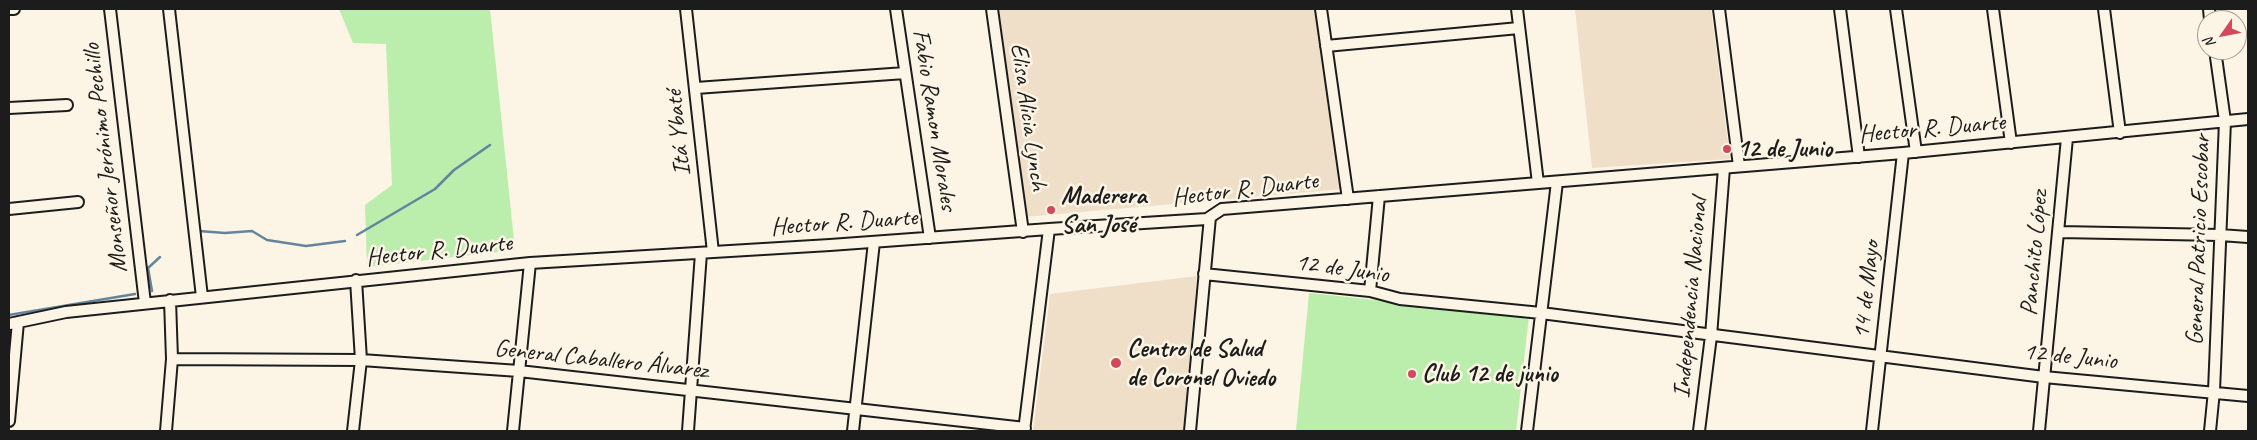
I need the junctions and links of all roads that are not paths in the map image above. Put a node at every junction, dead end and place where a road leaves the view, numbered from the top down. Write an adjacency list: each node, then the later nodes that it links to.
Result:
1 (9, 9): 2 (street)
2 (14, 9)
3 (110, 9): 54 (street, Monseñor Jerónimo Pechillo)
4 (169, 9): 52 (street)
5 (686, 9): 19 (street, Itá Ybaté)
6 (896, 9): 18 (street, Fabio Ramon Morales)
7 (992, 9): 40 (street, Elisa Alicia Lynch)
8 (1321, 9): 16 (street)
9 (1517, 9): 15 (street)
10 (1719, 9): 30 (street)
11 (1840, 9): 29 (street)
12 (1896, 9): 27 (street)
13 (1993, 9): 26 (street)
14 (2104, 9): 24 (street)
15 (1519, 28): 16 (street); 33 (street)
16 (1326, 46): 35 (street)
17 (2216, 60): 23 (street, General Patricio Escobar)
18 (905, 73): 19 (street); 44 (street, Fabio Ramon Morales)
19 (696, 88): 46 (street, Itá Ybaté)
20 (67, 105): 21 (street)
21 (9, 108)
22 (2248, 119): 23 (street, Hector R. Duarte)
23 (2225, 121): 24 (street, Hector R. Duarte); 42 (street, General Patricio Escobar)
24 (2120, 133): 25 (street, Hector R. Duarte)
25 (2067, 138): 26 (street, Hector R. Duarte); 41 (street, Panchito López)
26 (2011, 143): 27 (street, Hector R. Duarte)
27 (1916, 152): 28 (street, Hector R. Duarte)
28 (1903, 153): 29 (street, Hector R. Duarte); 58 (street, 14 de Mayo)
29 (1859, 157): 30 (street, Hector R. Duarte)
30 (1739, 166): 31 (street, Hector R. Duarte)
31 (1724, 168): 32 (street, Hector R. Duarte); 57 (street, Independencia Nacional)
32 (1557, 182): 33 (street, Hector R. Duarte); 55 (street)
33 (1538, 183): 34 (street, Hector R. Duarte)
34 (1379, 196): 35 (street, Hector R. Duarte); 51 (street)
35 (1348, 199): 38 (street, Hector R. Duarte)
36 (78, 202): 37 (street)
37 (9, 209)
38 (1210, 217): 39 (street, Hector R. Duarte); 49 (street)
39 (1049, 228): 40 (street, Hector R. Duarte); 68 (street)
40 (1023, 232): 44 (street, Hector R. Duarte)
41 (2059, 232): 42 (street); 62 (street, Panchito López)
42 (2220, 235): 43 (street); 64 (street, General Patricio Escobar)
43 (2248, 237)
44 (930, 238): 45 (street, Hector R. Duarte)
45 (874, 242): 46 (street, Hector R. Duarte); 66 (street)
46 (713, 252): 47 (street, Hector R. Duarte)
47 (701, 253): 48 (street, Hector R. Duarte); 63 (street)
48 (530, 263): 50 (street, Hector R. Duarte); 61 (street)
49 (1204, 274): 51 (street, 12 de Junio); 74 (street)
50 (356, 280): 52 (street, Hector R. Duarte); 60 (street)
51 (1370, 291): 55 (street, 12 de Junio)
52 (202, 297): 53 (street, Hector R. Duarte)
53 (170, 300): 54 (street, Hector R. Duarte); 59 (street)
54 (145, 303): 56 (street, Hector R. Duarte)
55 (1541, 313): 57 (street, 12 de Junio); 75 (street)
56 (13, 323): 67 (street)
57 (1711, 336): 58 (street, 12 de Junio); 76 (street, Independencia Nacional)
58 (1881, 357): 62 (street, 12 de Junio); 77 (street, 14 de Mayo)
59 (172, 360): 60 (street, General Caballero Álvarez); 69 (street)
60 (361, 360): 61 (street, General Caballero Álvarez); 70 (street)
61 (519, 371): 63 (street, General Caballero Álvarez); 71 (street)
62 (2044, 377): 64 (street, 12 de Junio); 78 (street, Panchito López)
63 (692, 390): 66 (street, General Caballero Álvarez); 72 (street)
64 (2214, 391): 65 (street, 12 de Junio); 79 (street, General Patricio Escobar)
65 (2248, 396)
66 (856, 409): 68 (street, General Caballero Álvarez); 73 (street)
67 (9, 421)
68 (1025, 430)
69 (166, 431)
70 (353, 431)
71 (513, 431)
72 (688, 431)
73 (853, 431)
74 (1190, 431)
75 (1527, 431)
76 (1700, 431)
77 (1872, 431)
78 (2039, 431)
79 (2210, 431)

